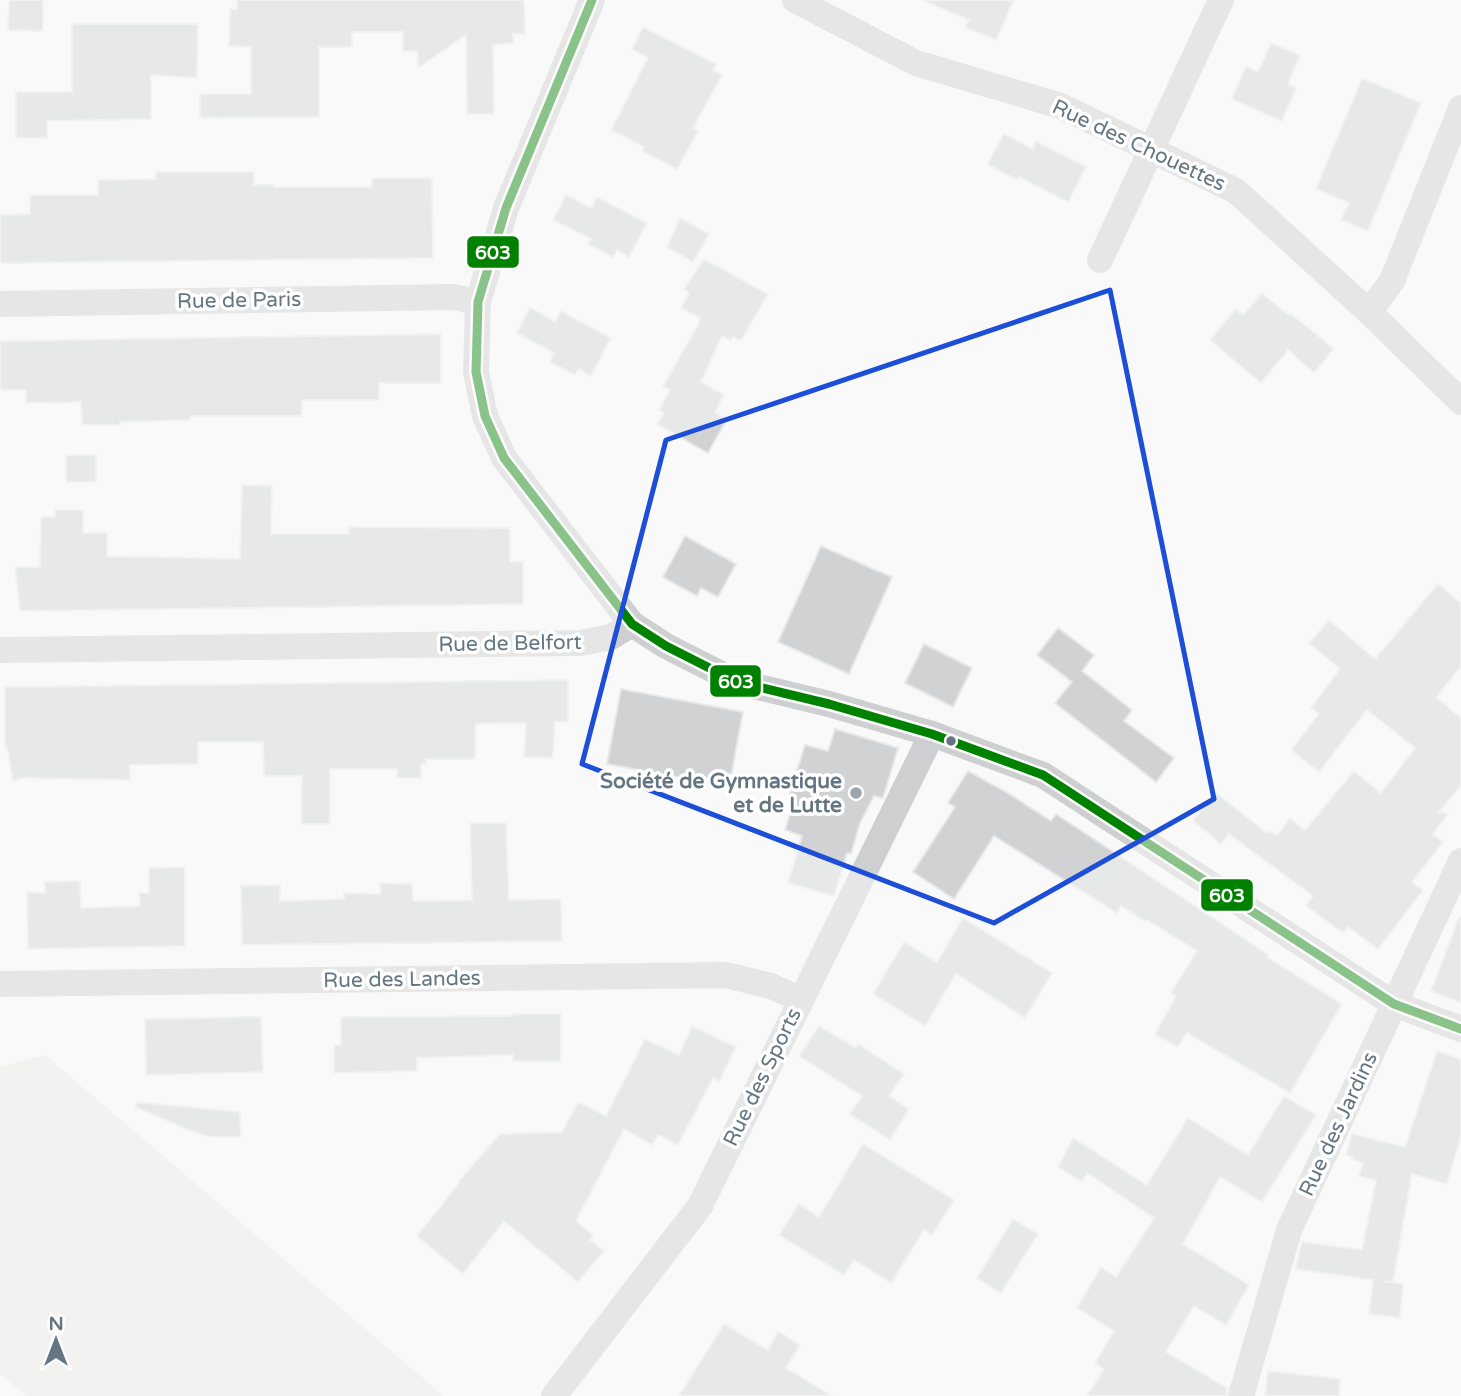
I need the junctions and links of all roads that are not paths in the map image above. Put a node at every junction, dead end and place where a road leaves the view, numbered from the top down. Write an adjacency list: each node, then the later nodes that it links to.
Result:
1 (592, 0): 7 (street)
2 (795, 0): 5 (street, Rue des Chouettes)
3 (1221, 0): 5 (street)
4 (1461, 108): 9 (street)
5 (1152, 149): 6 (street); 9 (street, Rue des Chouettes)
6 (1100, 260)
7 (478, 302): 8 (street, Rue de Paris); 11 (street)
8 (0, 304)
9 (1369, 312): 10 (street, Rue des Chouettes)
10 (1461, 402)
11 (632, 624): 12 (street, Rue de Belfort); 13 (street)
12 (0, 650)
13 (932, 734): 16 (street, Rue des Sports); 17 (street)
14 (1461, 861): 17 (street, Rue des Jardins)
15 (0, 984): 16 (street, Rue des Landes)
16 (800, 999): 19 (street, Rue des Sports)
17 (1394, 1004): 18 (street); 20 (street, Rue des Jardins)
18 (1461, 1029)
19 (554, 1396)
20 (1241, 1396)

